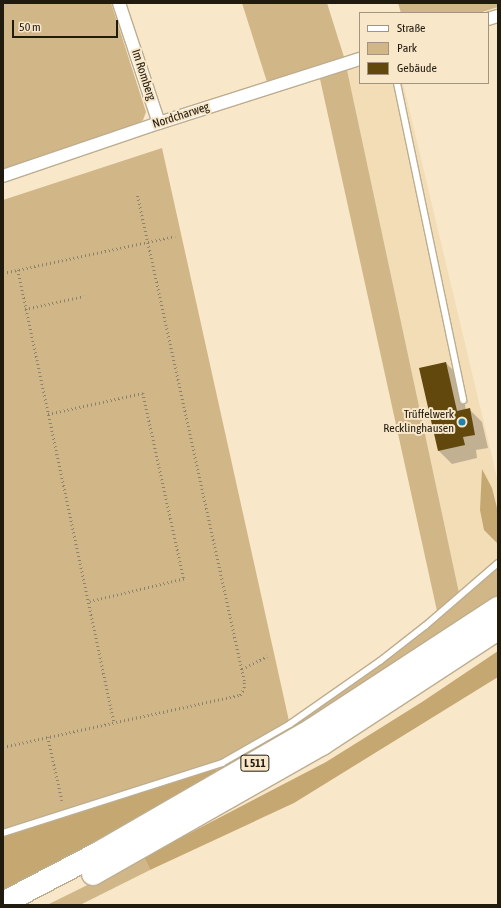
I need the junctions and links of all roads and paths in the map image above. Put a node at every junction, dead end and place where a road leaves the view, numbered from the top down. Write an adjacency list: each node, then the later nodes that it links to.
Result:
1 (119, 3): 4 (street, Im Romberg)
2 (359, 59): 4 (street, Nordcharweg)
3 (397, 84): 13 (lane)
4 (159, 123): 5 (street, Nordcharweg)
5 (3, 176)
6 (137, 196): 8 (path)
7 (175, 236): 8 (path)
8 (147, 242): 9 (path); 20 (path)
9 (18, 270): 10 (path); 12 (path)
10 (3, 273)
11 (84, 296): 12 (path)
12 (25, 309): 14 (path)
13 (463, 400)
14 (48, 414): 16 (path); 16 (path)
15 (498, 563): 25 (lane)
16 (88, 602): 21 (path)
17 (498, 608): 26 (highway, L 511)
18 (498, 629): 27 (highway, L 511)
19 (267, 656): 20 (path)
20 (242, 669): 21 (path)
21 (114, 723): 22 (path)
22 (48, 737): 23 (path); 24 (path)
23 (3, 747)
24 (62, 800)
25 (3, 833)
26 (3, 903)
27 (29, 905)

